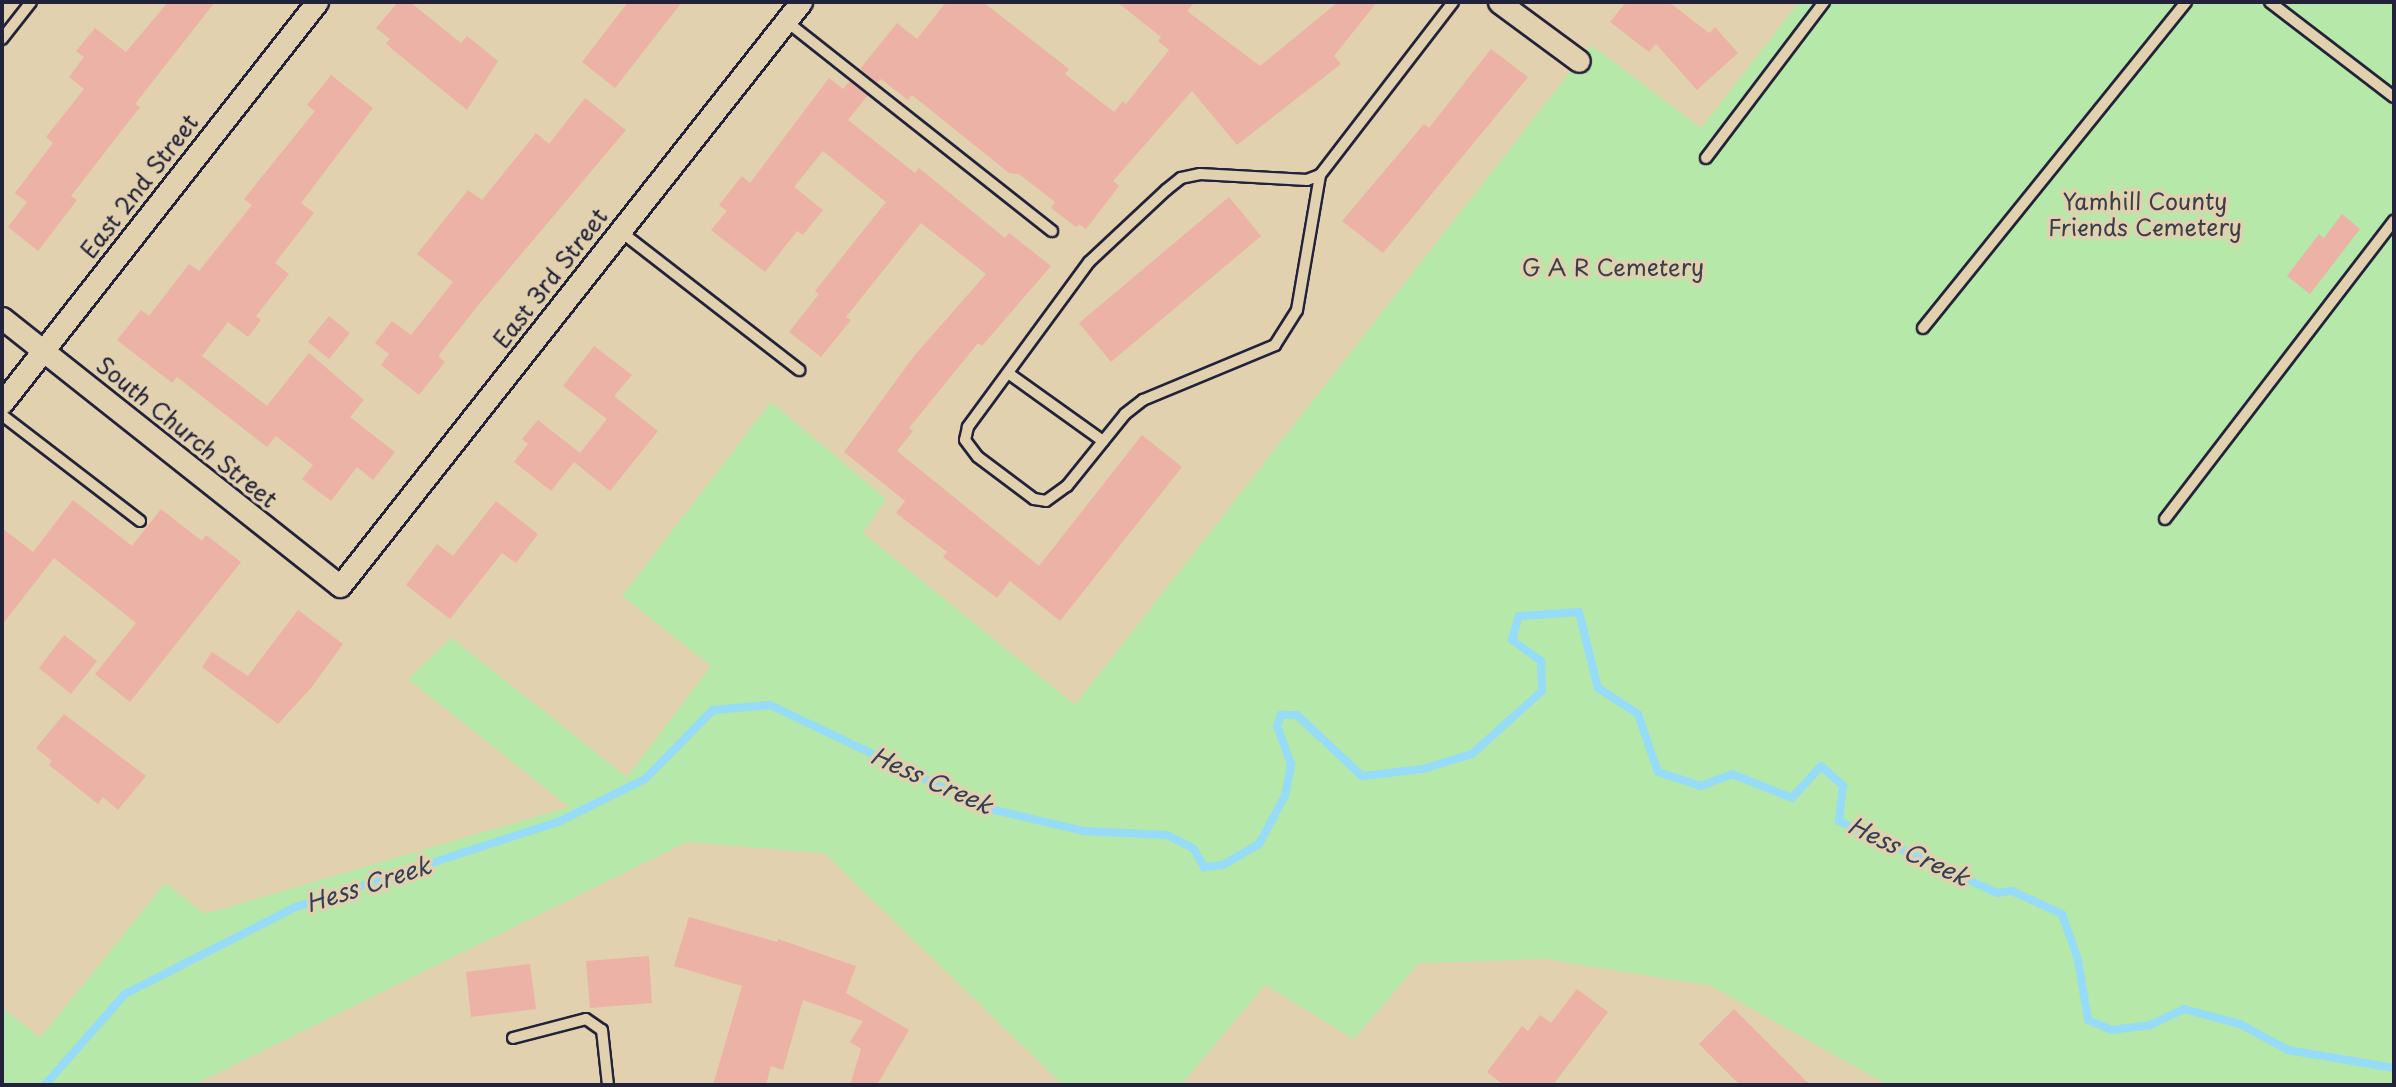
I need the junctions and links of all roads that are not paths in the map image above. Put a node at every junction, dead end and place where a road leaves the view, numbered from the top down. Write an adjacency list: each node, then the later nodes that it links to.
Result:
1 (31, 2): 10 (lane)
2 (317, 2): 20 (street, East 2nd Street)
3 (801, 2): 9 (street, East 3rd Street)
4 (1453, 2): 14 (lane)
5 (1499, 2): 11 (street)
6 (1824, 2): 13 (lane)
7 (2186, 2): 19 (lane)
8 (2270, 2): 12 (lane)
9 (786, 21): 16 (street, East 3rd Street); 17 (lane)
10 (2, 39)
11 (1579, 61)
12 (2394, 97)
13 (1706, 158)
14 (1320, 175): 22 (lane); 25 (lane)
15 (2394, 221): 26 (lane)
16 (620, 231): 21 (lane); 28 (street, East 3rd Street)
17 (1052, 231)
18 (2, 318): 20 (street, South Church Street)
19 (1923, 328)
20 (43, 351): 23 (street, East 2nd Street); 28 (street, South Church Street)
21 (799, 370)
22 (1008, 373): 25 (lane); 25 (lane)
23 (2, 403)
24 (2, 415): 27 (lane)
25 (1103, 441)
26 (2165, 519)
27 (139, 521)
28 (340, 586)
29 (513, 1038): 30 (lane)
30 (608, 1085)

